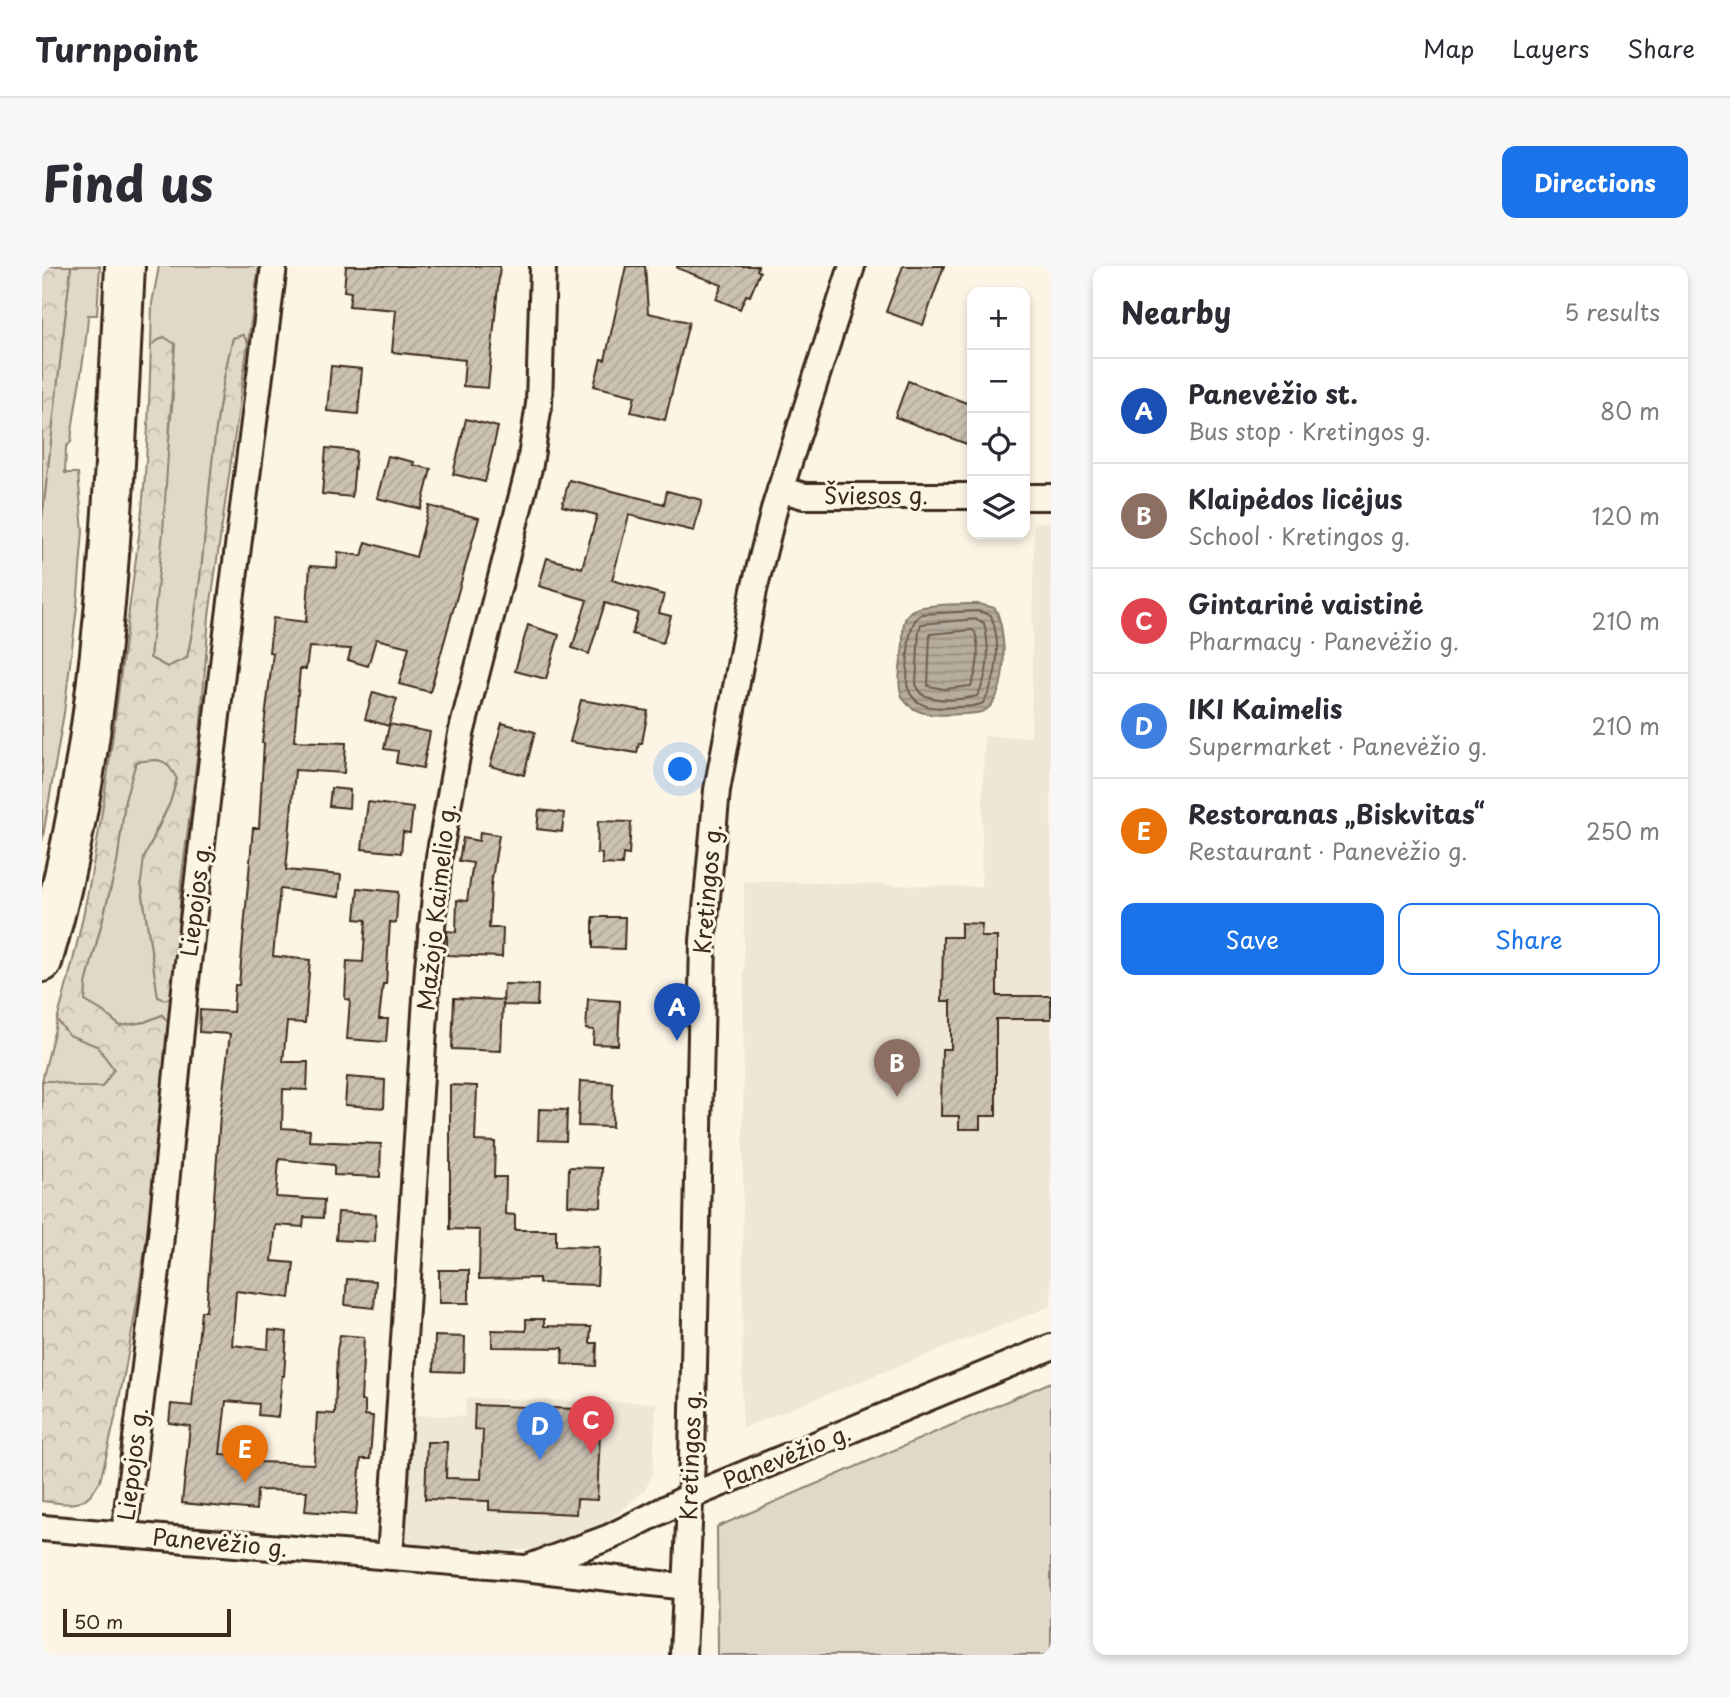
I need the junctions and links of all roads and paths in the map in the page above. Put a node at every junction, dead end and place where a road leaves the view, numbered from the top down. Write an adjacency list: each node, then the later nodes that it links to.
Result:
1 (125, 266): 9 (main road)
2 (274, 266): 13 (street, Liepojos g.)
3 (543, 266): 14 (street, Mažojo Kaimelio g.)
4 (852, 266): 5 (street, Kretingos g.)
5 (780, 489): 6 (street, Šviesos g.); 11 (street, Kretingos g.)
6 (967, 496)
7 (1030, 497): 8 (street)
8 (1051, 497)
9 (42, 962)
10 (1051, 1347): 11 (street, Panevėžio g.)
11 (691, 1496): 15 (street, Panevėžio g.); 16 (street, Kretingos g.)
12 (42, 1528): 13 (street, Panevėžio g.)
13 (124, 1535): 14 (street, Panevėžio g.)
14 (390, 1557): 15 (street, Panevėžio g.)
15 (524, 1568): 16 (street, Panevėžio g.)
16 (686, 1587): 17 (street, Kretingos g.)
17 (683, 1655)

